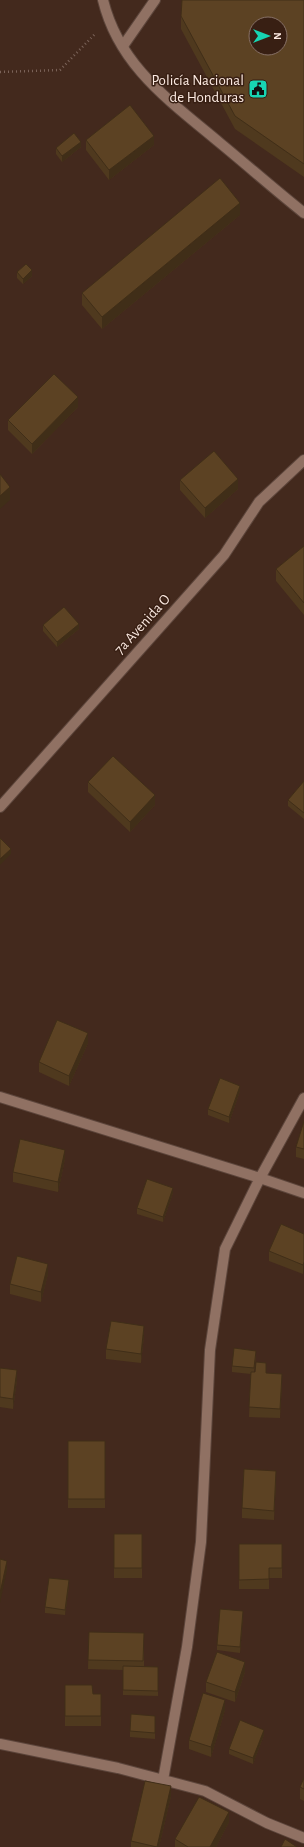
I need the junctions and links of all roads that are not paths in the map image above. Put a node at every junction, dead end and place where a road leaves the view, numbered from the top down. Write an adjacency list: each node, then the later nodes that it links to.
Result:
1 (103, 0): 3 (street)
2 (155, 0): 3 (street)
3 (123, 46): 4 (street)
4 (304, 212)
5 (304, 460): 6 (street, 7a Avenida O)
6 (0, 807)
7 (0, 1097): 9 (street)
8 (304, 1098): 9 (street)
9 (260, 1178): 10 (street); 12 (street)
10 (304, 1193)
11 (0, 1744): 12 (street)
12 (163, 1780): 13 (street)
13 (304, 1838)

